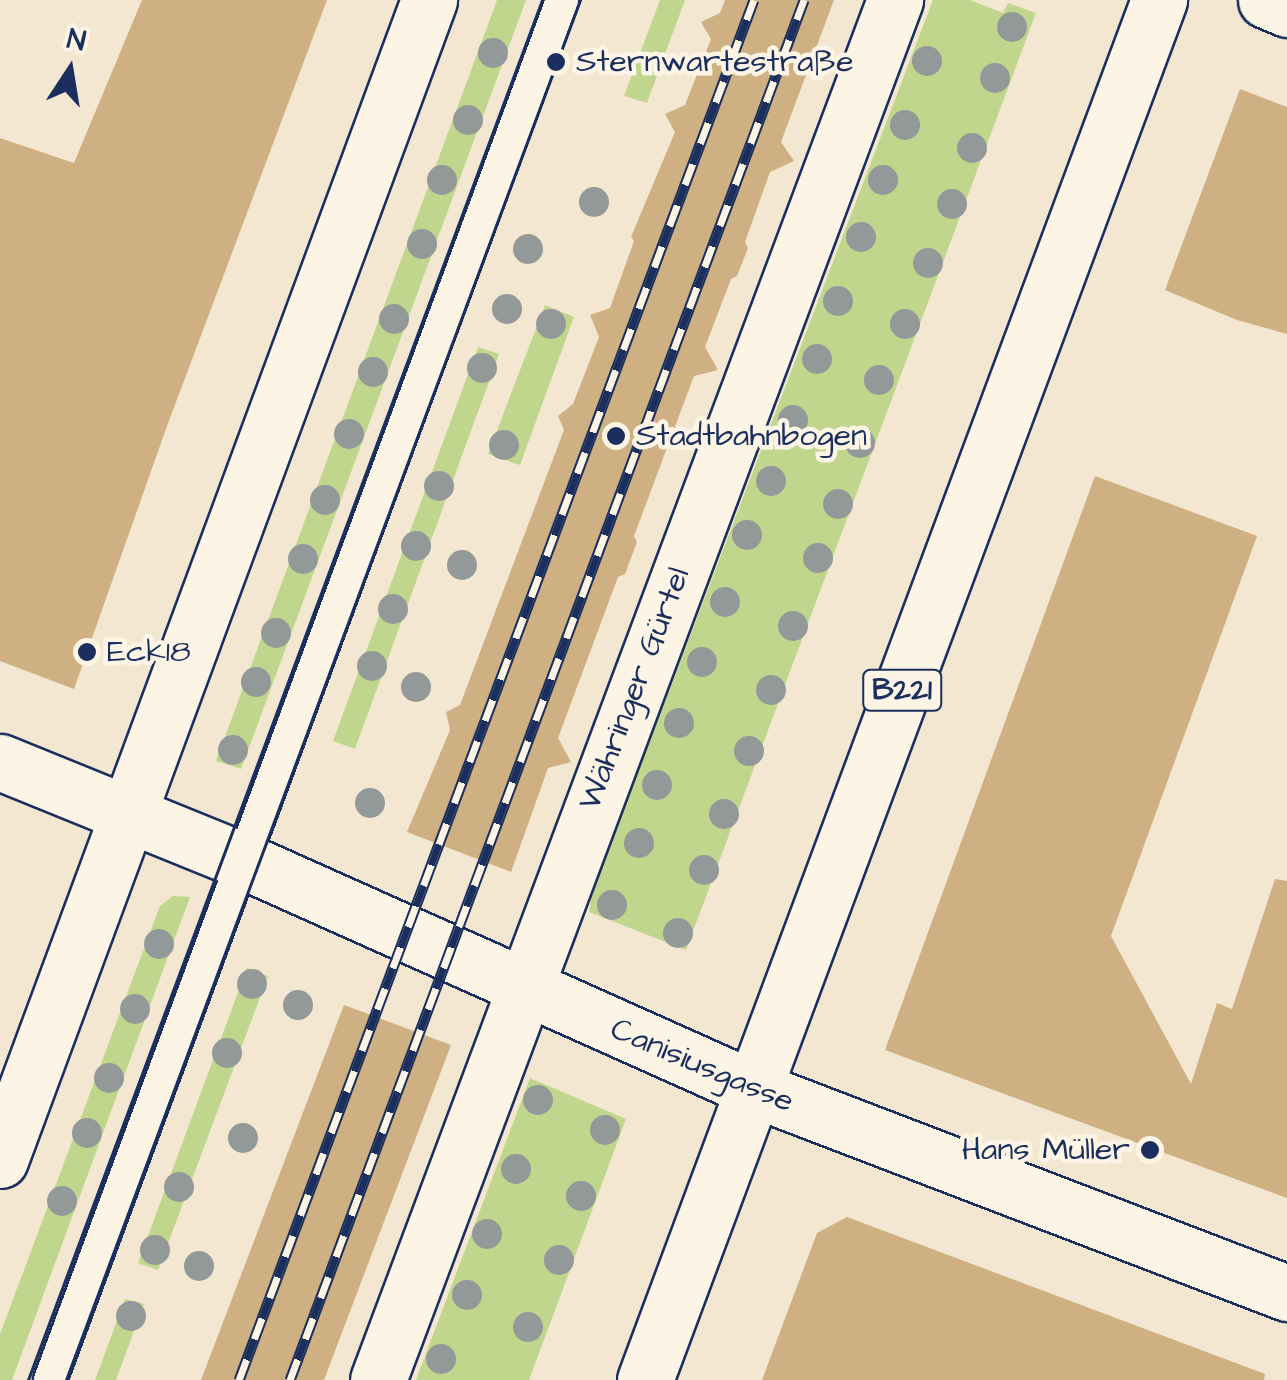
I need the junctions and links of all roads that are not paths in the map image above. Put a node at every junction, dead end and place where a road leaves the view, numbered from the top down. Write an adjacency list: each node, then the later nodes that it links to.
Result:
1 (430, 0): 8 (street)
2 (562, 0): 9 (lane)
3 (895, 0): 10 (street, Währinger Gürtel)
4 (1159, 0): 11 (street, B221)
5 (1266, 0): 6 (street)
6 (1287, 9)
7 (0, 762): 8 (street, Canisiusgasse)
8 (129, 810): 9 (street, Canisiusgasse); 12 (street)
9 (244, 860): 10 (street, Canisiusgasse); 14 (lane)
10 (523, 988): 11 (street, Canisiusgasse); 15 (street, Währinger Gürtel)
11 (754, 1090): 13 (street, Canisiusgasse); 16 (street, B221)
12 (0, 1160)
13 (1287, 1292)
14 (50, 1380)
15 (378, 1380)
16 (645, 1380)

